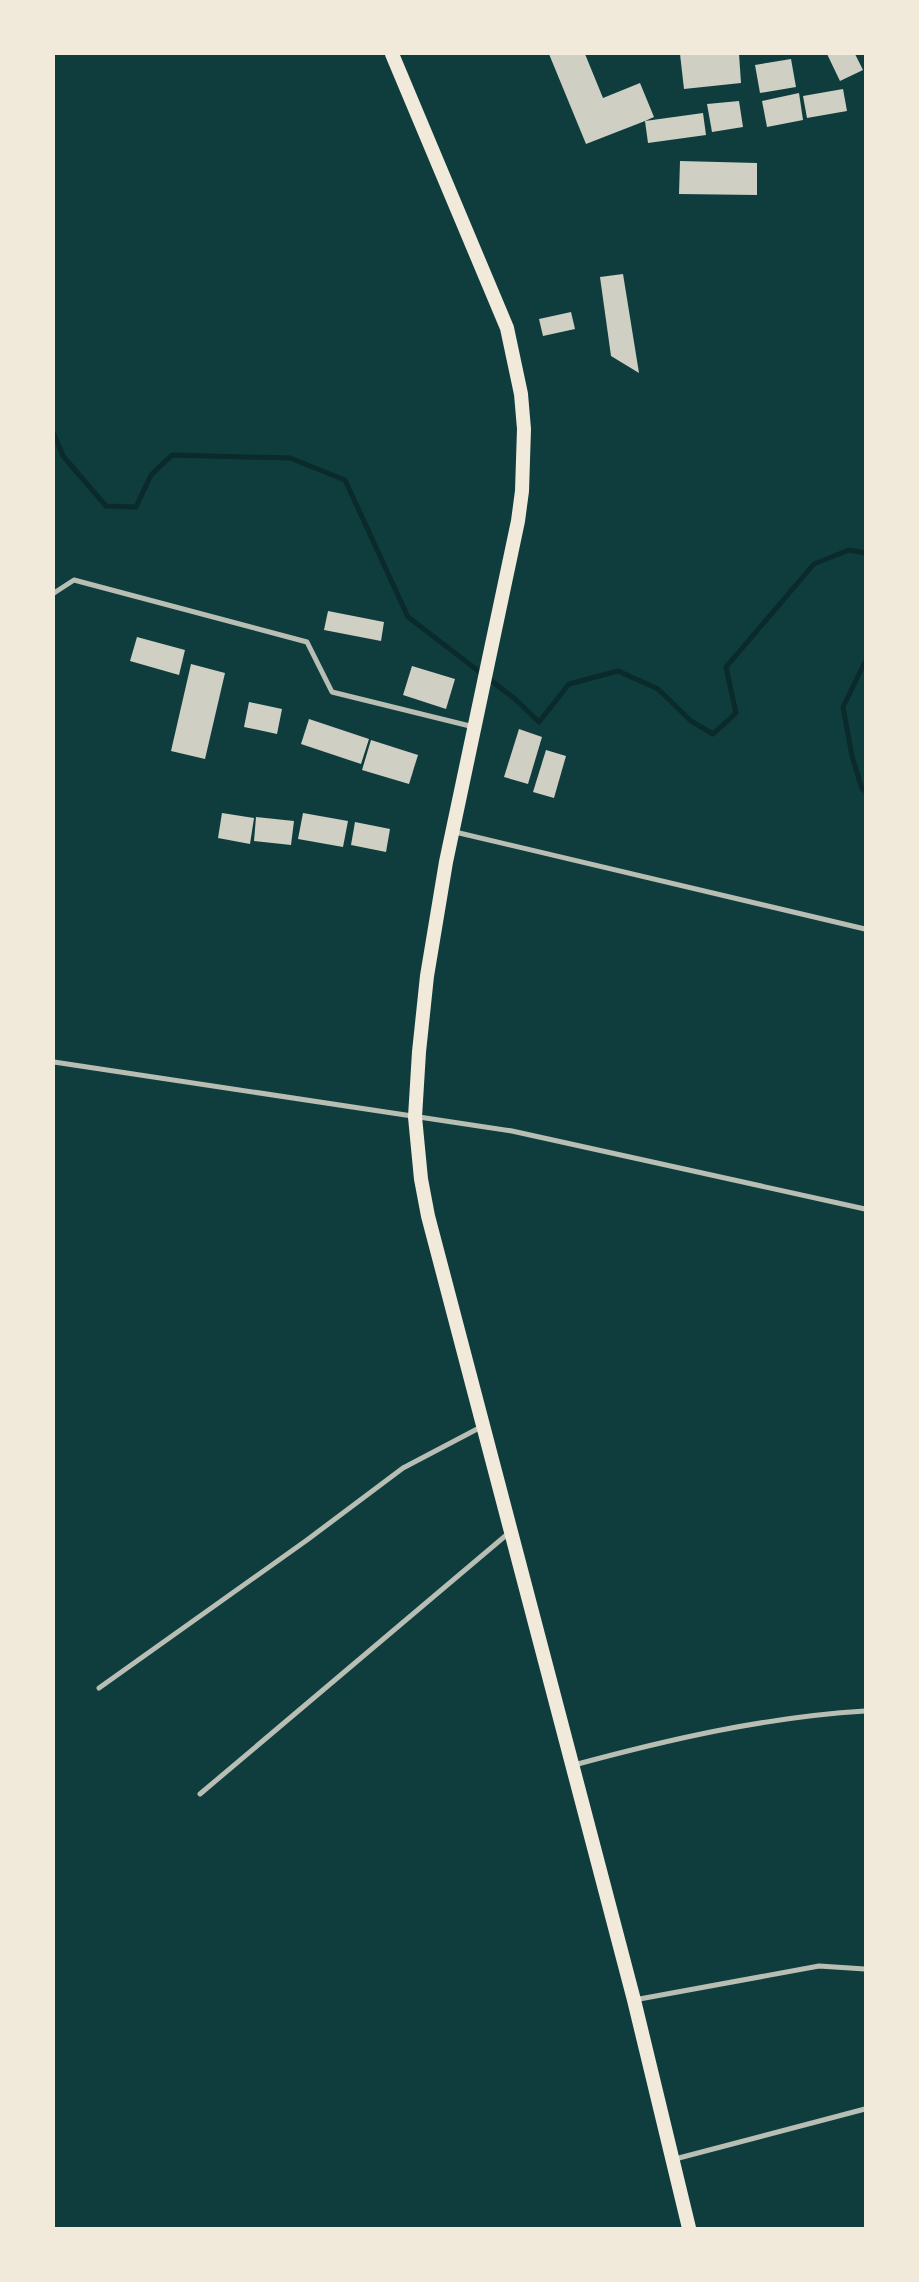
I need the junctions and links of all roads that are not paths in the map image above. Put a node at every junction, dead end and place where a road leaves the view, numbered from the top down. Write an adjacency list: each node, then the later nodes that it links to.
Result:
1 (392, 54): 3 (highway)
2 (54, 593): 3 (street)
3 (474, 727): 4 (highway)
4 (454, 831): 5 (street); 7 (highway)
5 (865, 929)
6 (54, 1062): 7 (street)
7 (415, 1117): 8 (street); 9 (highway)
8 (865, 1208)
9 (484, 1425): 10 (highway); 11 (street)
10 (510, 1531): 13 (highway); 14 (street)
11 (99, 1688)
12 (865, 1711): 13 (street)
13 (571, 1766): 16 (highway)
14 (200, 1794)
15 (865, 1969): 16 (street)
16 (634, 2000): 18 (highway)
17 (865, 2109): 18 (street)
18 (671, 2160): 19 (highway)
19 (690, 2228)

